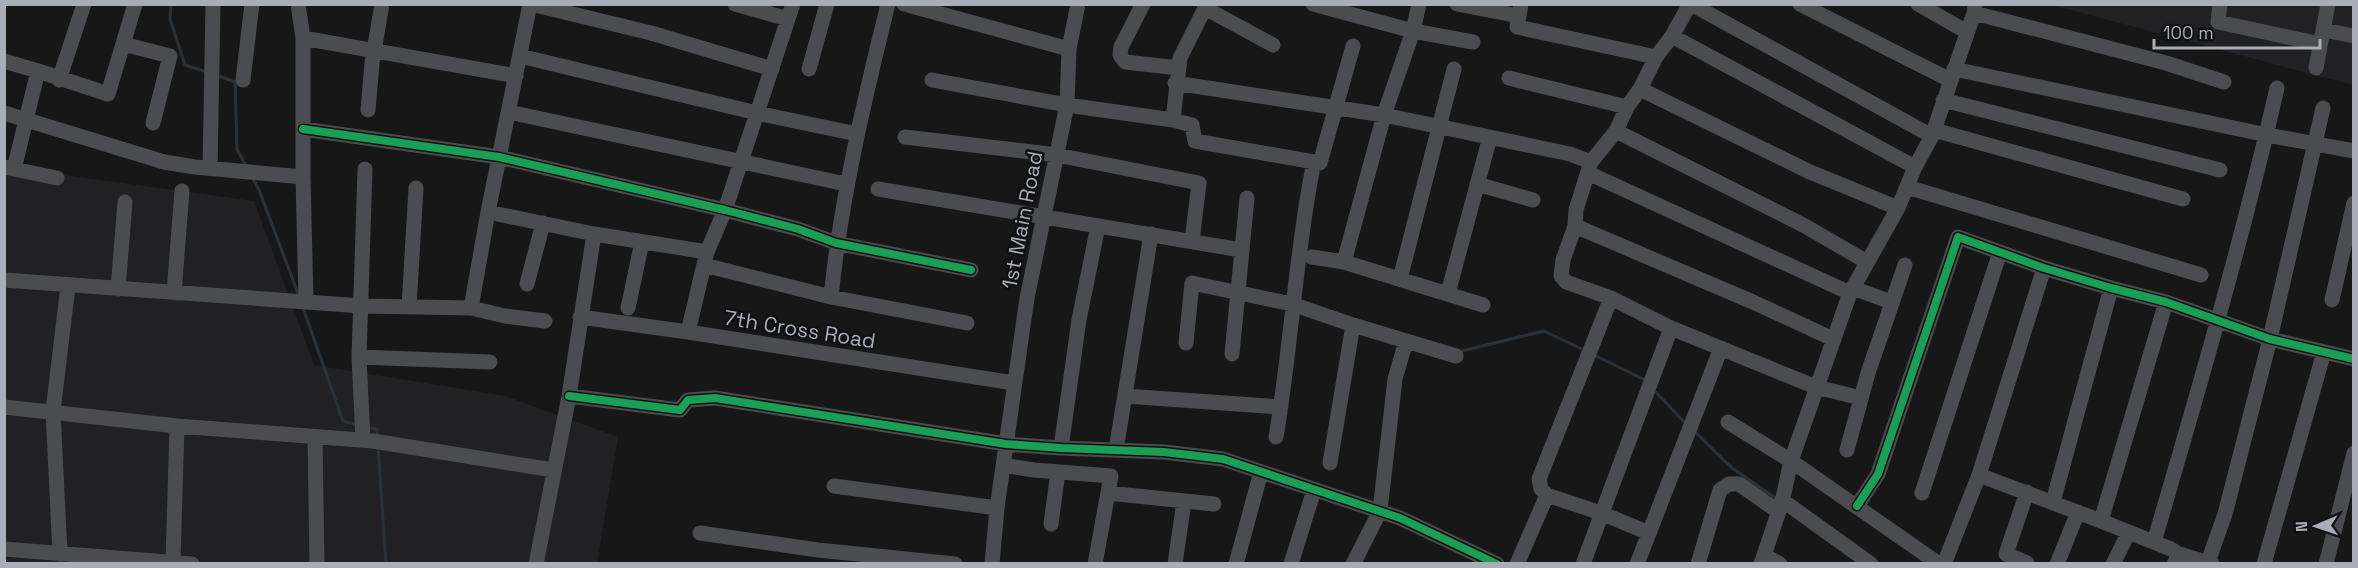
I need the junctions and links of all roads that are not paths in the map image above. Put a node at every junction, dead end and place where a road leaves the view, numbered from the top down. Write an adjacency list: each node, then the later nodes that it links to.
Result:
1 (84, 4): 50 (street)
2 (135, 4): 33 (street)
3 (213, 4): 84 (street)
4 (252, 4): 51 (street)
5 (298, 4): 31 (street)
6 (382, 4): 37 (street)
7 (531, 4): 38 (street); 42 (street)
8 (735, 4): 25 (street)
9 (827, 4): 43 (street)
10 (888, 4): 73 (street)
11 (904, 4): 36 (street)
12 (1078, 4): 36 (street, 1st Main Road)
13 (1143, 4): 48 (street)
14 (1313, 4): 26 (street)
15 (1419, 4): 26 (street)
16 (1457, 4): 24 (street)
17 (1690, 4): 28 (street); 72 (street)
18 (1800, 4): 46 (street)
19 (1918, 4): 27 (street)
20 (2220, 4): 30 (street)
21 (2328, 4): 30 (street)
22 (1206, 6): 34 (street); 48 (street)
23 (1974, 9): 27 (street); 53 (street)
24 (1520, 10): 39 (street)
25 (790, 12): 42 (street)
26 (1413, 31): 32 (street); 65 (street)
27 (1966, 32): 46 (street)
28 (1672, 36): 39 (street); 82 (street)
29 (2354, 36): 30 (street)
30 (2322, 37): 41 (street)
31 (303, 38): 37 (street); 70 (street)
32 (1473, 42)
33 (123, 44): 50 (street); 68 (street)
34 (1273, 45)
35 (1353, 46): 58 (street)
36 (1069, 49): 57 (street, 1st Main Road)
37 (376, 51): 47 (street); 61 (street)
38 (520, 56): 47 (street); 63 (street)
39 (1656, 57): 55 (street)
40 (4, 61): 45 (street)
41 (2316, 68)
42 (772, 69): 63 (street)
43 (809, 69)
44 (1454, 69): 69 (street)
45 (38, 71): 50 (street); 66 (street)
46 (1952, 74): 56 (street); 74 (street)
47 (516, 76): 62 (street)
48 (1177, 76): 58 (street); 67 (street)
49 (1509, 78): 59 (street)
50 (59, 80)
51 (243, 80)
52 (932, 80): 57 (street)
53 (2224, 82)
54 (2277, 88): 74 (street)
55 (1640, 89): 59 (street); 102 (street)
56 (1943, 100): 72 (street); 87 (street)
57 (1067, 105): 67 (street); 79 (street, 1st Main Road)
58 (1336, 107): 65 (street); 67 (street)
59 (1627, 107): 71 (street)
60 (2323, 108): 77 (street)
61 (368, 110)
62 (509, 112): 80 (street); 81 (street)
63 (757, 113): 73 (street); 81 (street)
64 (4, 114): 66 (street)
65 (1384, 115): 69 (street); 118 (street)
66 (26, 120): 83 (street); 84 (street)
67 (1173, 120)
68 (153, 123)
69 (1439, 127): 76 (street); 124 (street)
70 (303, 129): 80 (street); 89 (street)
71 (1616, 131): 85 (street); 119 (street)
72 (1933, 133): 82 (street); 98 (street)
73 (857, 134): 91 (street)
74 (2267, 135): 77 (street); 149 (street)
75 (905, 137): 79 (street)
76 (1490, 137): 85 (street); 92 (street)
77 (2317, 143): 78 (street); 155 (street)
78 (2354, 151)
79 (1057, 155): 105 (street, 1st Main Road); 111 (street)
80 (499, 157): 103 (street); 104 (street)
81 (742, 160): 91 (street); 103 (street)
82 (1915, 167): 94 (street)
83 (9, 168): 90 (street)
84 (210, 168): 89 (street)
85 (1590, 168): 108 (street); 131 (street)
86 (365, 169): 143 (street)
87 (2220, 170)
88 (1312, 172): 141 (street)
89 (303, 177): 138 (street)
90 (57, 178)
91 (846, 184): 113 (street)
92 (1477, 184): 99 (street); 133 (street)
93 (416, 188): 144 (street)
94 (1907, 188): 102 (street); 123 (street)
95 (879, 189): 105 (street)
96 (182, 191): 132 (street)
97 (1247, 198): 114 (street)
98 (2183, 198)
99 (1533, 200)
100 (125, 202): 130 (street)
101 (2354, 202): 137 (street)
102 (1898, 208): 119 (street)
103 (725, 210): 113 (street); 117 (street)
104 (488, 212): 106 (street); 145 (street)
105 (1042, 217): 107 (street); 165 (street, 1st Main Road)
106 (543, 223): 109 (street); 126 (street)
107 (1098, 226): 110 (street); 179 (street)
108 (1575, 226): 136 (street); 154 (street)
109 (594, 234): 112 (street); 147 (street)
110 (1151, 234): 111 (street); 168 (street)
111 (1192, 240): 114 (street)
112 (642, 242): 117 (street); 146 (street)
113 (836, 243): 122 (street); 135 (street)
114 (1241, 250): 134 (street)
115 (2000, 252): 121 (street); 194 (street); 200 (street)
116 (1312, 257): 118 (street)
117 (705, 259): 135 (street); 153 (street)
118 (1344, 262): 124 (street)
119 (1867, 262): 131 (street)
120 (1905, 265): 139 (street)
121 (2044, 268): 129 (street); 189 (street)
122 (971, 270)
123 (2201, 275)
124 (1400, 279): 133 (street)
125 (5, 280): 127 (street); 128 (street)
126 (527, 284)
127 (68, 286): 130 (street); 172 (street)
128 (4, 288)
129 (2111, 288): 140 (street); 197 (street)
130 (118, 289): 132 (street)
131 (1851, 291): 139 (street); 154 (street)
132 (174, 293): 138 (street)
133 (1448, 293): 142 (street)
134 (1239, 294): 141 (street); 157 (street); 160 (street)
135 (831, 297): 150 (street)
136 (1611, 298): 152 (street); 195 (street)
137 (2332, 300)
138 (302, 302): 143 (street)
139 (1891, 302): 169 (street)
140 (2166, 302): 149 (street); 205 (street)
141 (1292, 304): 151 (street); 171 (street)
142 (1483, 305)
143 (362, 306): 144 (street); 162 (street)
144 (409, 307): 145 (street)
145 (471, 308): 148 (street)
146 (628, 308)
147 (580, 317): 153 (street, 7th Cross Road); 167 (street)
148 (545, 321)
149 (2217, 321): 155 (street); 210 (street)
150 (967, 323)
151 (1353, 326): 156 (street); 184 (street)
152 (1671, 328): 158 (street); 204 (street)
153 (688, 332): 165 (street, 7th Cross Road)
154 (1833, 339): 166 (street)
155 (2270, 339): 159 (street); 218 (street)
156 (1406, 341): 161 (street); 202 (street)
157 (1186, 343)
158 (1721, 348): 166 (street); 209 (street)
159 (2324, 352): 163 (street); 240 (street)
160 (1232, 354)
161 (1456, 356)
162 (359, 357): 164 (street); 175 (street)
163 (2354, 359)
164 (490, 362)
165 (1014, 383): 178 (street, 1st Main Road)
166 (1816, 387): 169 (street); 183 (street)
167 (568, 396): 178 (street); 186 (street)
168 (1125, 396): 171 (street); 180 (street)
169 (1861, 398): 181 (street)
170 (4, 407): 172 (street)
171 (1281, 407): 177 (street)
172 (53, 411): 174 (street); 212 (street)
173 (1728, 422): 183 (street)
174 (177, 426): 176 (street); 216 (street)
175 (369, 435): 176 (street); 186 (street)
176 (315, 437): 220 (street)
177 (1276, 437)
178 (1006, 444): 179 (street); 185 (street, 1st Main Road)
179 (1060, 448): 180 (street)
180 (1116, 450): 188 (street)
181 (1846, 450)
182 (2354, 453): 241 (street)
183 (1791, 460): 199 (street); 200 (street)
184 (1330, 463)
185 (1003, 465): 187 (street); 201 (street, 1st Main Road)
186 (553, 470): 221 (street)
187 (1058, 472): 193 (street); 206 (street)
188 (1261, 472): 191 (street); 226 (street)
189 (1979, 475): 192 (street); 237 (street)
190 (834, 486): 201 (street)
191 (1314, 490): 202 (street); 227 (street)
192 (2027, 492): 197 (street); 217 (street)
193 (1108, 493): 196 (street); 224 (street)
194 (1922, 493)
195 (1547, 495): 204 (street); 230 (street)
196 (1184, 501): 198 (street); 225 (street)
197 (2053, 502): 203 (street)
198 (1214, 504)
199 (1781, 505): 213 (street); 233 (street); 235 (street)
200 (1857, 506): 236 (street)
201 (997, 508): 223 (street, 1st Main Road)
202 (1380, 511): 228 (street); 229 (street)
203 (2078, 512): 205 (street); 238 (street)
204 (1601, 513): 209 (street); 231 (street)
205 (2101, 521): 207 (street)
206 (1051, 524)
207 (2129, 532): 210 (street); 239 (street)
208 (700, 533): 222 (street)
209 (1649, 533): 232 (street)
210 (2154, 542): 214 (street)
211 (4, 549): 212 (street)
212 (60, 554): 215 (street)
213 (1763, 559): 234 (street)
214 (2177, 559): 218 (street)
215 (120, 561): 216 (street)
216 (173, 562): 219 (street)
217 (2027, 562)
218 (2210, 563)
219 (192, 564)
220 (317, 564)
221 (536, 564)
222 (955, 564)
223 (992, 564)
224 (1095, 564)
225 (1175, 564)
226 (1236, 564)
227 (1291, 564)
228 (1353, 564)
229 (1497, 564)
230 (1517, 564)
231 (1583, 564)
232 (1637, 564)
233 (1698, 564)
234 (1780, 564)
235 (1871, 564)
236 (1939, 564)
237 (1944, 564)
238 (2057, 564)
239 (2113, 564)
240 (2264, 564)
241 (2326, 564)

